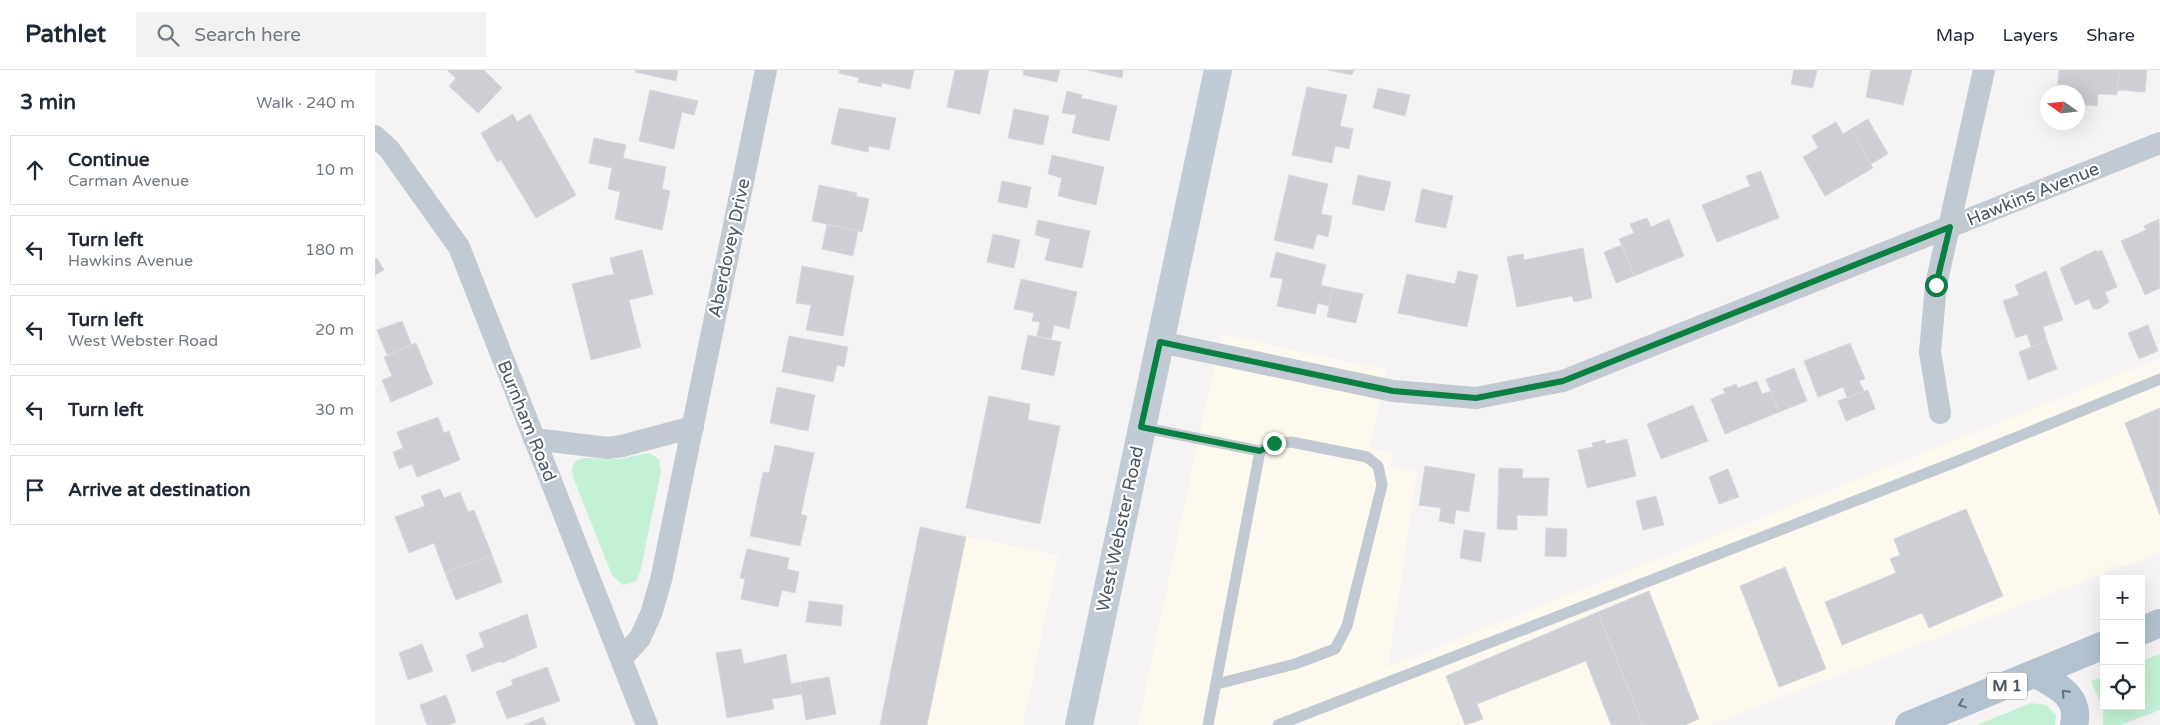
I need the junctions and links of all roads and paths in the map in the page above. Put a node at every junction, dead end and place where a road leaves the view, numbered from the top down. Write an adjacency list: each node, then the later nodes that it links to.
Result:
1 (766, 70): 10 (street, Aberdovey Drive)
2 (1218, 70): 7 (street, West Webster Road)
3 (1983, 70): 6 (street)
4 (375, 136): 12 (street, Burnham Road)
5 (2160, 143): 6 (street, Hawkins Avenue)
6 (1950, 227): 7 (street, Hawkins Avenue); 9 (street)
7 (1160, 342): 11 (street, West Webster Road)
8 (2160, 379): 23 (lane)
9 (1940, 413)
10 (693, 427): 12 (street); 17 (street, Aberdovey Drive)
11 (1141, 427): 13 (lane); 21 (street, West Webster Road)
12 (534, 439): 17 (street, Burnham Road)
13 (1260, 451): 19 (lane); 19 (lane)
14 (2160, 623): 15 (main road)
15 (2145, 629)
16 (2100, 647): 18 (main road, M 1)
17 (621, 659): 20 (street, Burnham Road)
18 (2036, 674): 24 (main road, M 1, one-way to 24); 25 (main road, one-way to 18)
19 (1217, 684): 22 (lane)
20 (647, 725)
21 (1079, 725)
22 (1208, 725)
23 (1278, 725)
24 (1909, 725)
25 (2074, 725)

